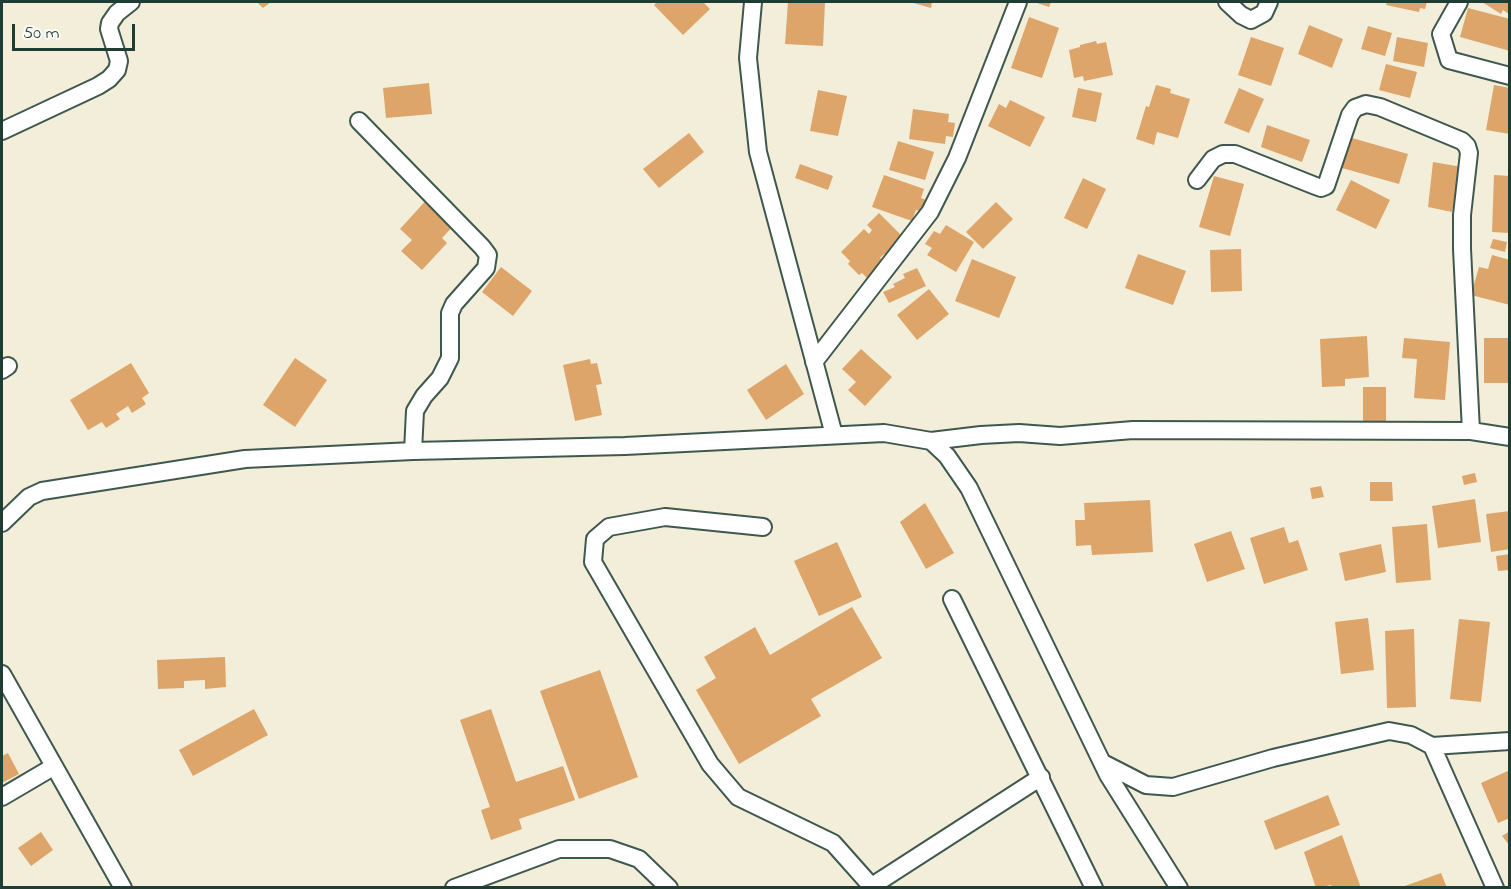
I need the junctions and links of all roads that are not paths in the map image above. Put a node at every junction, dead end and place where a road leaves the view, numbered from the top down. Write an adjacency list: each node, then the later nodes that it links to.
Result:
1 (131, 2): 9 (street)
2 (753, 2): 11 (street)
3 (1018, 2): 11 (street)
4 (1227, 2): 5 (street)
5 (1269, 2)
6 (1459, 2): 7 (street)
7 (1509, 76)
8 (359, 121): 16 (street)
9 (2, 131)
10 (1197, 180): 12 (street)
11 (814, 362): 13 (street)
12 (1471, 431): 14 (street); 15 (street)
13 (834, 435): 15 (street); 16 (street)
14 (1509, 437)
15 (931, 441): 23 (street)
16 (413, 451): 17 (street)
17 (2, 523)
18 (763, 527): 27 (street)
19 (952, 598): 25 (street)
20 (2, 674): 24 (street)
21 (1509, 741): 22 (street)
22 (1432, 746): 23 (street); 33 (street)
23 (1103, 763): 32 (street)
24 (53, 767): 26 (street); 28 (street)
25 (1041, 777): 27 (street); 31 (street)
26 (2, 797)
27 (872, 887)
28 (123, 888)
29 (454, 888): 30 (street)
30 (669, 888)
31 (1094, 888)
32 (1179, 888)
33 (1496, 888)

